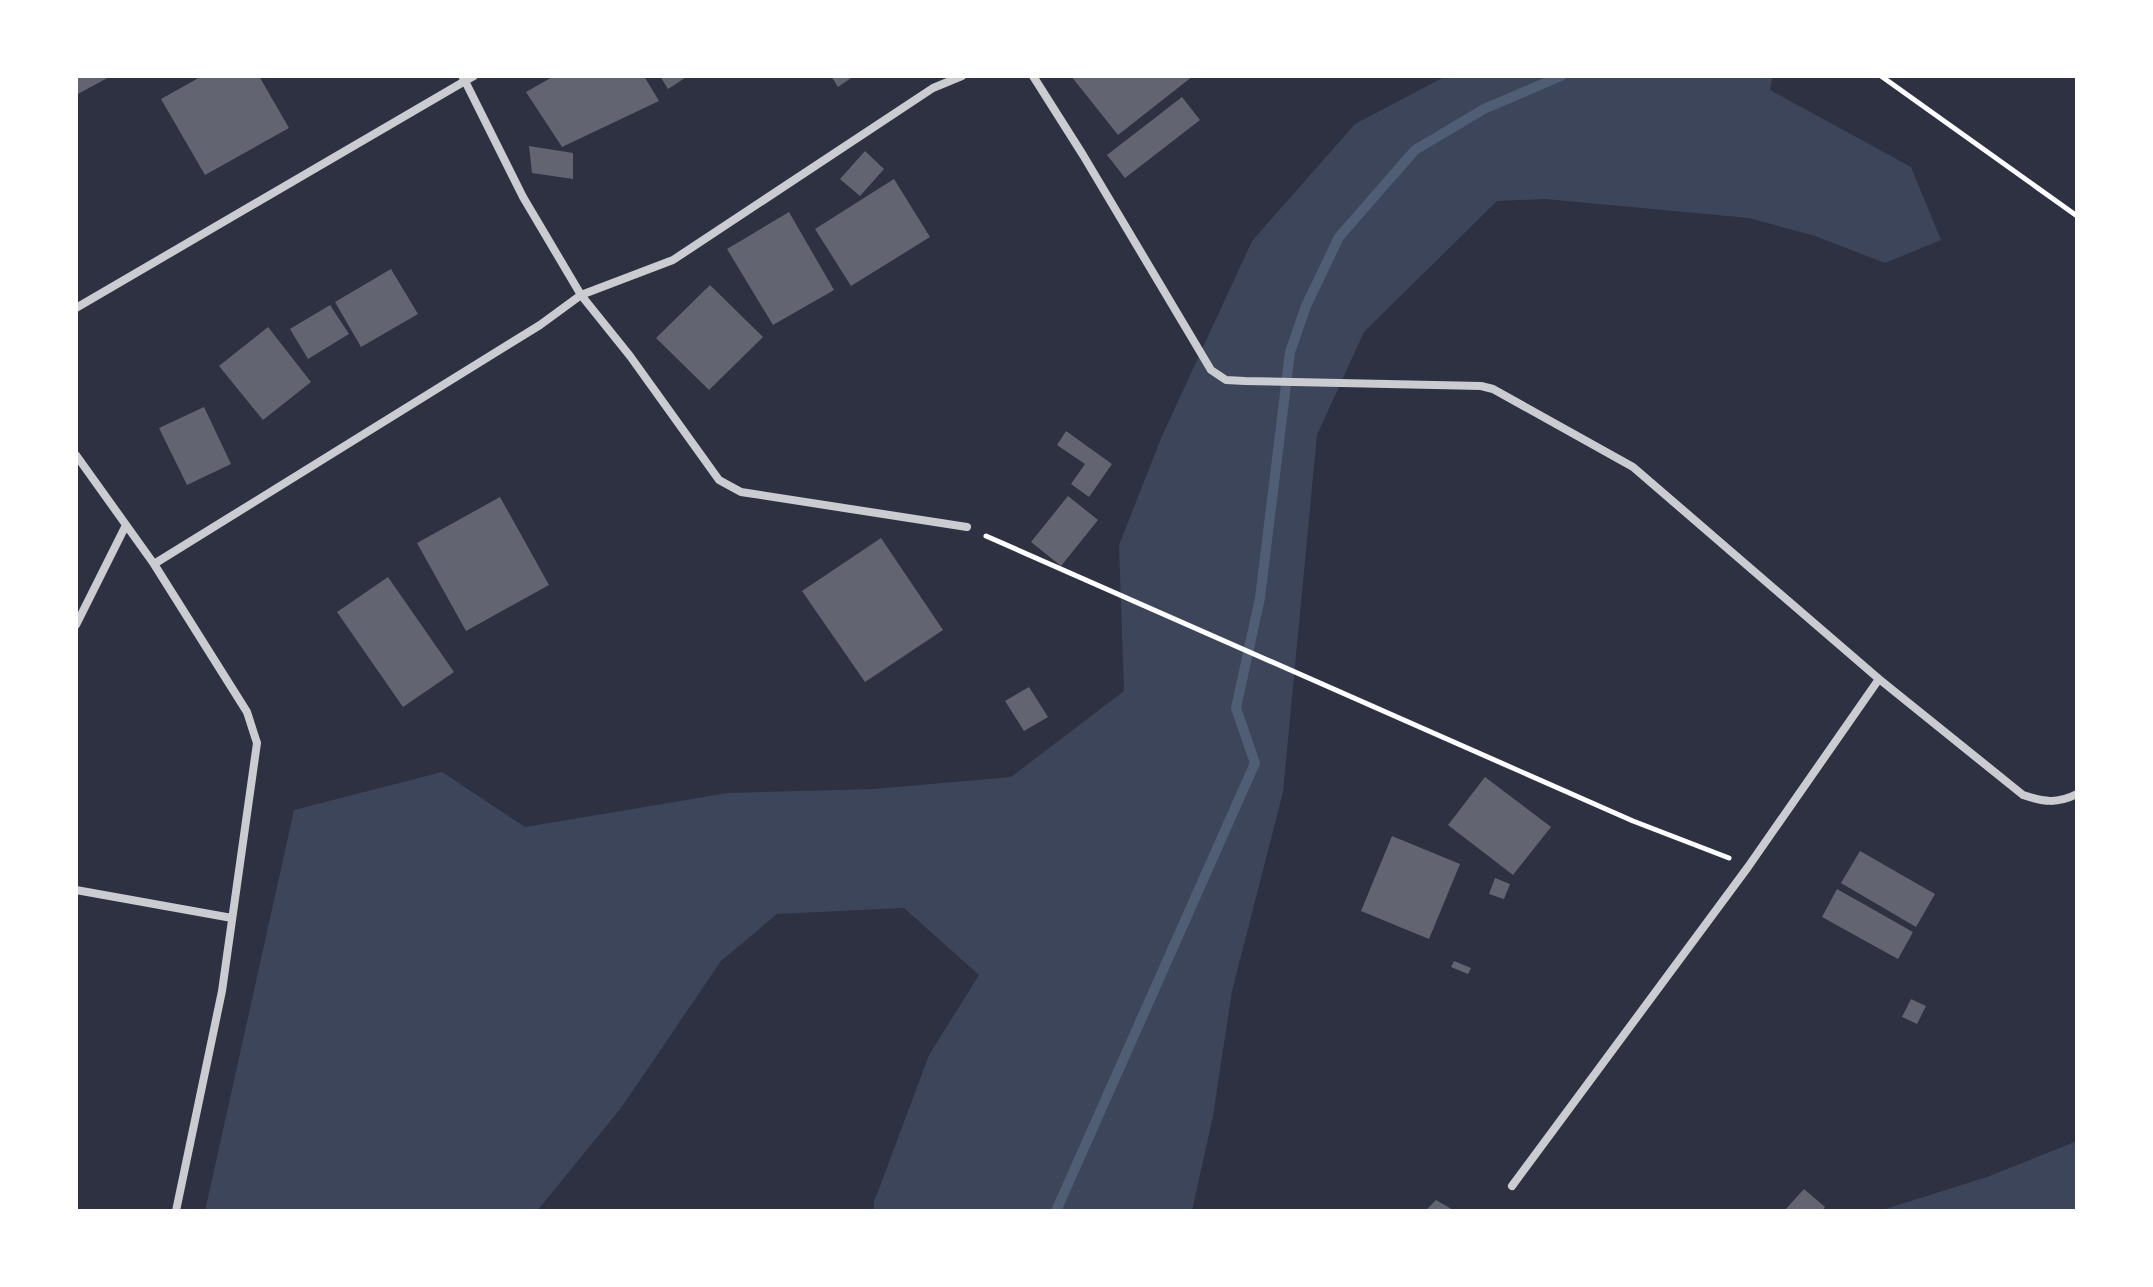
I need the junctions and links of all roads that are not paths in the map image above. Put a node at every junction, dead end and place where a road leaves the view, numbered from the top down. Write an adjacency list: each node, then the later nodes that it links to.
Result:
1 (962, 76): 4 (street)
2 (1033, 76): 11 (street)
3 (467, 78): 4 (street); 5 (street)
4 (581, 295): 8 (street); 9 (street)
5 (76, 308)
6 (76, 455): 7 (street)
7 (126, 525): 9 (street); 10 (street)
8 (967, 527)
9 (154, 564): 14 (street)
10 (76, 625)
11 (1879, 679): 12 (street); 15 (street)
12 (2077, 794)
13 (76, 890): 14 (street)
14 (232, 918): 16 (street)
15 (1512, 1186)
16 (176, 1211)

